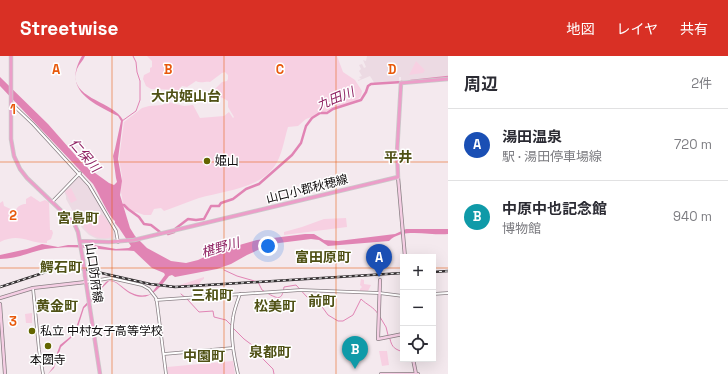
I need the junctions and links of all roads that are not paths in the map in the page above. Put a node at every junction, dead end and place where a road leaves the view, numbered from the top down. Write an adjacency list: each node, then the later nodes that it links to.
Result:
1 (11, 56): 3 (main road, 山口防府線)
2 (448, 79): 5 (main road)
3 (11, 101): 4 (street); 6 (main road, 山口防府線)
4 (79, 173): 6 (street); 8 (street)
5 (398, 177): 8 (main road, 山口小郡秋穂線); 9 (main road)
6 (52, 202): 7 (main road, 山口防府線)
7 (81, 242): 8 (main road, 山口小郡秋穂線); 11 (main road, 山口防府線, bridge)
8 (118, 242)
9 (405, 254)
10 (380, 280): 13 (main road)
11 (86, 282): 12 (main road); 19 (street); 27 (main road, 山口防府線)
12 (33, 288): 18 (main road); 26 (street)
13 (379, 293): 15 (street); 17 (street); 21 (main road)
14 (448, 293): 16 (street)
15 (240, 294): 19 (street); 22 (street)
16 (436, 294)
17 (400, 296)
18 (0, 298)
19 (156, 300): 23 (street)
20 (0, 304): 25 (main road)
21 (400, 335)
22 (233, 348): 23 (street); 29 (street)
23 (164, 354): 28 (street)
24 (414, 362): 31 (main road)
25 (5, 374)
26 (43, 374)
27 (100, 374)
28 (166, 374)
29 (238, 374)
30 (381, 374): 31 (main road)
31 (416, 374)

